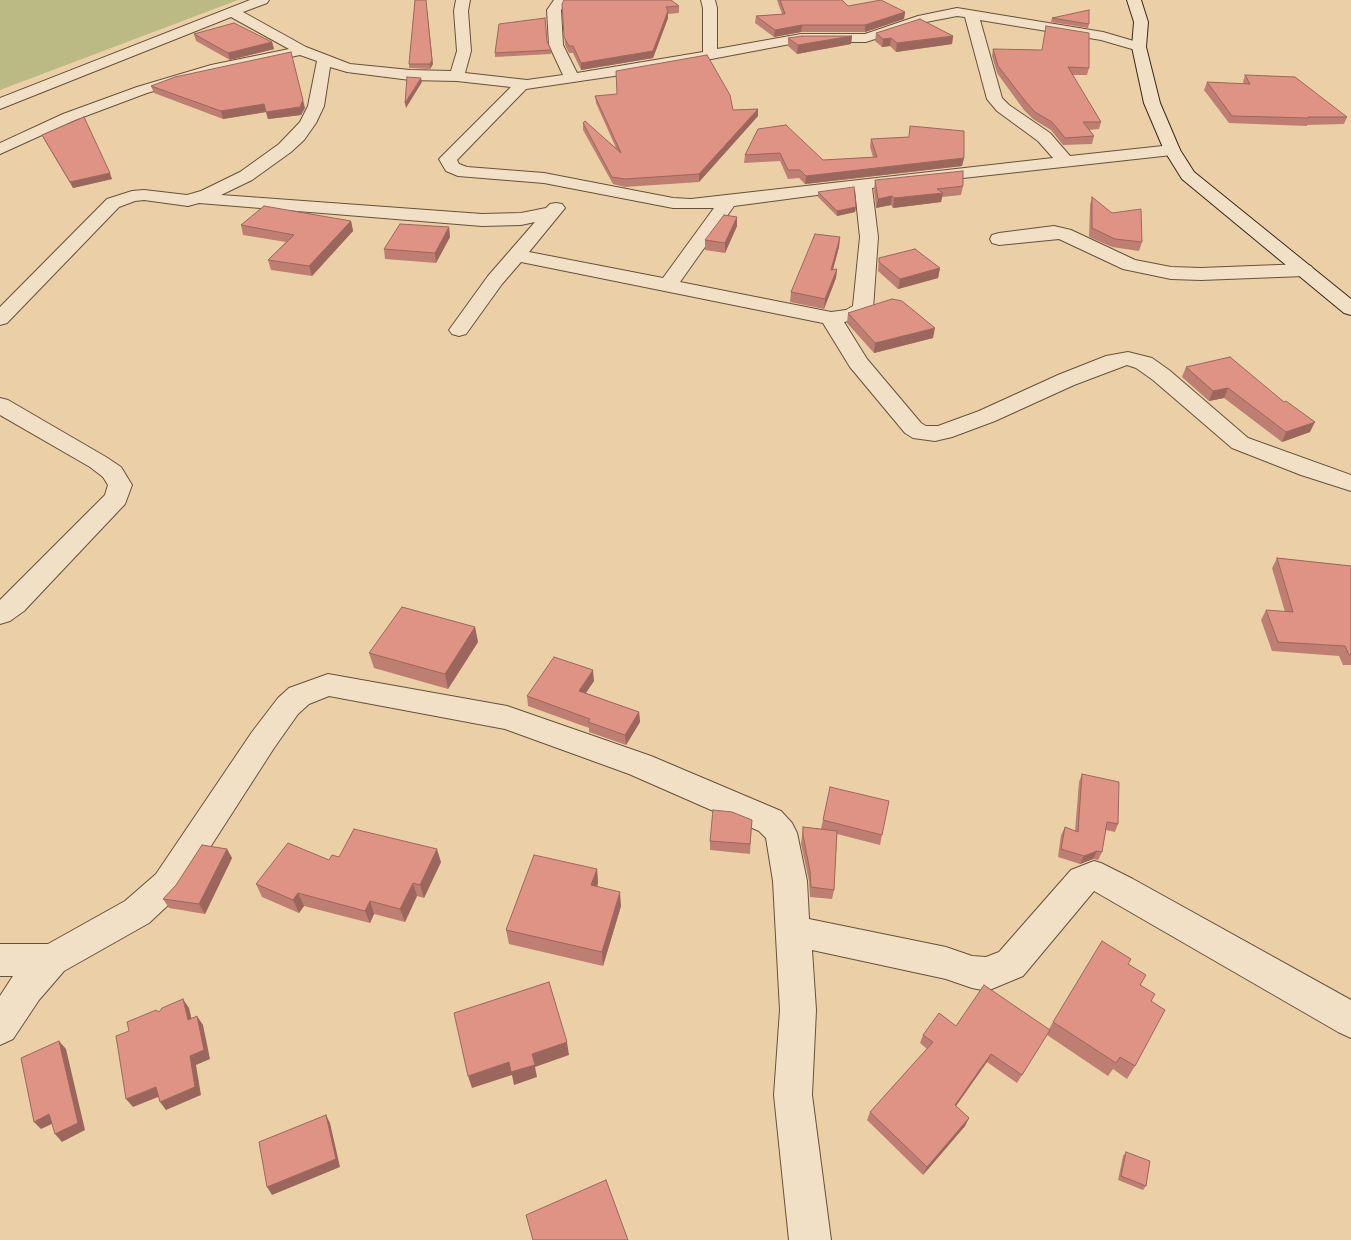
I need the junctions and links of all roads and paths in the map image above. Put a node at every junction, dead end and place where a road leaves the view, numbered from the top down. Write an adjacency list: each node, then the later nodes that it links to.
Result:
1 (262, 0): 6 (street)
2 (463, 0): 12 (street)
3 (562, 0): 13 (street)
4 (708, 0): 10 (street)
5 (1134, 0): 8 (street)
6 (232, 12): 9 (street); 15 (street)
7 (971, 13): 8 (street); 10 (street); 18 (street)
8 (1139, 47): 17 (street)
9 (301, 50): 11 (street); 16 (street)
10 (710, 54): 13 (street)
11 (324, 60): 12 (street); 21 (street)
12 (457, 76): 14 (street)
13 (572, 79): 14 (street)
14 (522, 85): 19 (street)
15 (0, 104)
16 (0, 149)
17 (1172, 150): 18 (street); 26 (street)
18 (1066, 162): 20 (street)
19 (576, 183): 22 (street); 23 (street)
20 (863, 183): 22 (street); 29 (street)
21 (198, 198): 23 (street); 30 (street)
22 (728, 201): 27 (street)
23 (552, 212): 25 (street)
24 (999, 239): 26 (street)
25 (517, 255): 27 (street); 31 (street)
26 (1304, 270): 28 (street)
27 (668, 285): 29 (street)
28 (1351, 309)
29 (831, 318): 33 (street)
30 (0, 319)
31 (459, 330)
32 (0, 406): 34 (street)
33 (1351, 484)
34 (0, 614)
35 (794, 931): 37 (street); 38 (street); 40 (street)
36 (0, 960): 37 (street)
37 (52, 960): 39 (street)
38 (1351, 1020)
39 (0, 1026)
40 (810, 1240)

